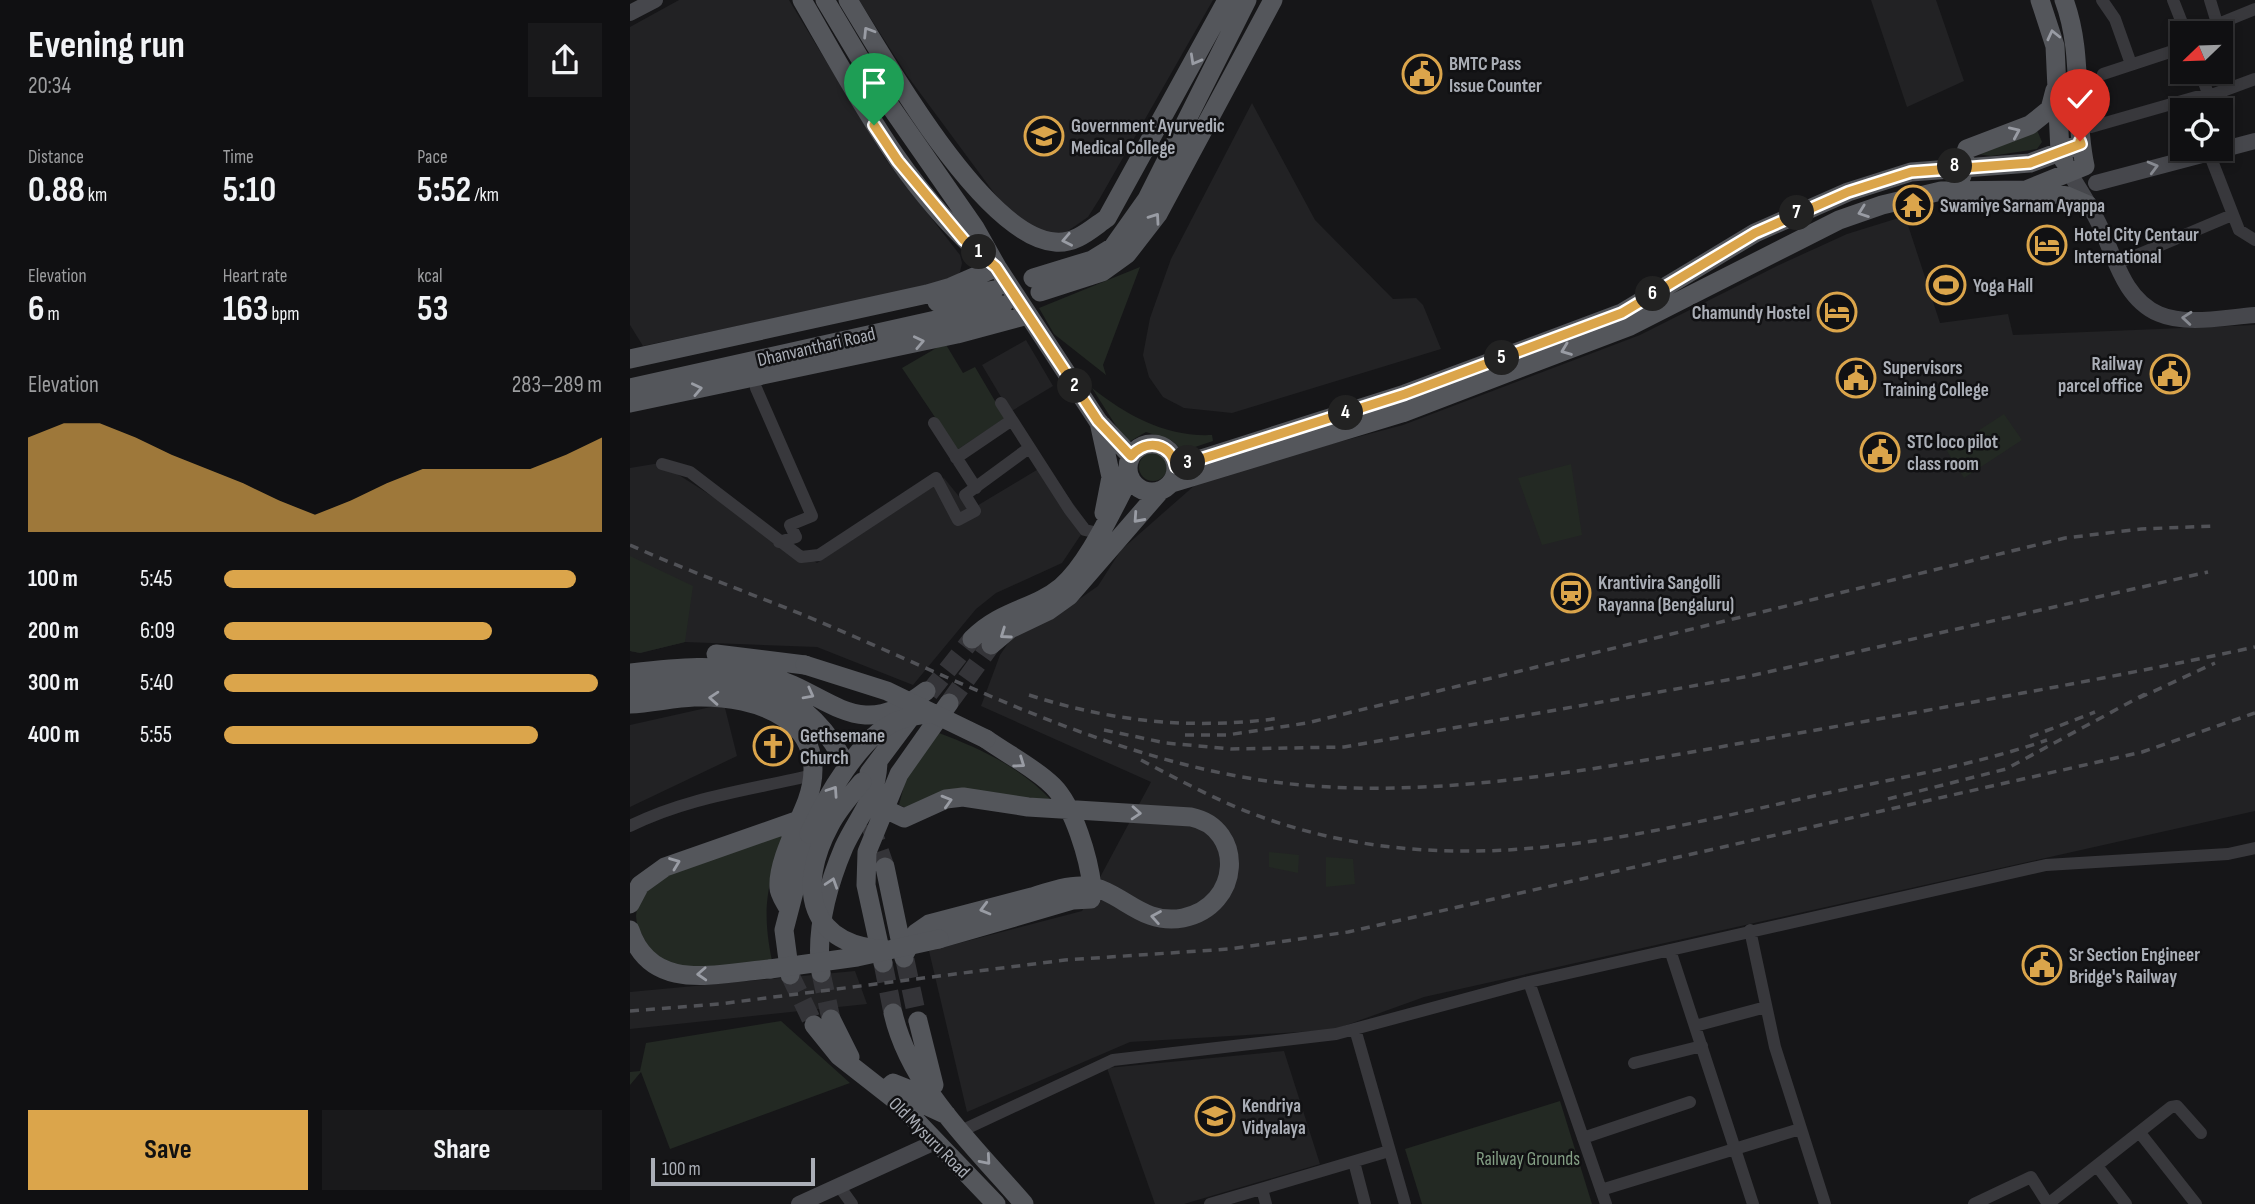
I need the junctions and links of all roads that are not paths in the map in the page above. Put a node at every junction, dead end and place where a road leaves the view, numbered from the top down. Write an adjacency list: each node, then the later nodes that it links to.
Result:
1 (655, 0): 12 (main road)
2 (802, 0): 43 (main road)
3 (848, 0): 40 (main road, one-way to 3)
4 (1273, 0): 11 (main road, one-way to 4)
5 (2040, 0): 21 (main road, one-way to 5)
6 (2064, 0): 27 (main road)
7 (2102, 0): 18 (street)
8 (2173, 0): 14 (street)
9 (2210, 0): 15 (street)
10 (826, 1): 30 (main road)
11 (1237, 2): 40 (main road, one-way to 40)
12 (633, 8)
13 (2255, 9): 16 (street)
14 (2181, 21)
15 (2216, 21)
16 (2222, 21)
17 (2170, 52): 18 (street)
18 (2131, 64): 19 (street)
19 (2103, 74)
20 (2255, 79): 23 (street)
21 (2058, 82): 29 (main road); 33 (main road, one-way to 21)
22 (2204, 84): 23 (street)
23 (2209, 96): 24 (street)
24 (2196, 97): 25 (street)
25 (2091, 127)
26 (2255, 141): 28 (main road)
27 (2081, 144): 29 (main road); 34 (main road)
28 (2233, 146)
29 (2060, 152): 33 (main road); 34 (main road)
30 (926, 161): 40 (main road); 43 (main road)
31 (2176, 161): 35 (main road, one-way to 31)
32 (2216, 161): 39 (street)
33 (1961, 166): 36 (main road); 60 (main road)
34 (2077, 169): 35 (main road); 37 (main road); 38 (main road)
35 (2096, 183): 38 (main road)
36 (1964, 190): 37 (main road); 60 (main road, one-way to 60)
37 (2026, 190): 38 (main road)
38 (2093, 212): 42 (main road)
39 (2232, 215): 41 (street); 42 (street)
40 (1014, 227)
41 (2255, 240)
42 (2116, 264): 45 (main road, one-way to 42)
43 (999, 285): 44 (main road); 46 (main road); 47 (main road, Dhanvanthari Road); 48 (main road, Dhanvanthari Road)
44 (1028, 315): 50 (main road, one-way to 44); 53 (main road)
45 (2255, 315)
46 (630, 359)
47 (630, 370)
48 (630, 388)
49 (756, 388): 63 (street)
50 (630, 402)
51 (1002, 403): 52 (street)
52 (1012, 420): 55 (street); 57 (street)
53 (1098, 421): 56 (main road); 62 (main road)
54 (934, 424): 57 (street)
55 (1029, 448): 61 (street); 62 (street)
56 (1131, 456): 59 (main road); 60 (main road)
57 (956, 458): 61 (street)
58 (662, 464): 63 (street)
59 (1130, 477): 60 (main road); 62 (main road)
60 (1170, 480): 62 (main road, one-way to 62)
61 (976, 488): 63 (street)
62 (1101, 538): 64 (main road)
63 (779, 542)
64 (982, 642)
65 (672, 668): 66 (main road); 69 (main road, bridge); 71 (main road, one-way to 71)
66 (630, 673)
67 (630, 687): 70 (main road)
68 (630, 704): 72 (main road, one-way to 68)
69 (942, 708): 73 (main road, one-way to 73, bridge); 74 (main road); 76 (main road, one-way to 69, bridge)
70 (841, 756)
71 (878, 763): 84 (main road, bridge); 85 (main road, one-way to 71)
72 (813, 775): 75 (street); 76 (main road)
73 (1067, 808): 74 (main road, one-way to 73); 79 (main road); 79 (main road, one-way to 79)
74 (885, 809): 84 (main road)
75 (630, 826)
76 (804, 827): 80 (main road, one-way to 76); 86 (main road)
77 (2255, 848): 82 (street)
78 (885, 867): 84 (main road)
79 (1089, 893): 84 (main road, one-way to 84, bridge)
80 (630, 904)
81 (630, 930): 84 (main road, one-way to 81, bridge)
82 (1750, 930): 83 (street); 88 (street)
83 (1670, 950): 87 (street); 92 (street)
84 (895, 957)
85 (821, 973)
86 (790, 975)
87 (1529, 982): 93 (street); 103 (street)
88 (1766, 1007): 92 (street); 99 (street)
89 (893, 1013): 98 (main road)
90 (918, 1021): 98 (main road)
91 (822, 1022): 96 (main road, Old Mysuru Road)
92 (1695, 1026): 94 (street)
93 (1355, 1029): 100 (street); 106 (street)
94 (1702, 1046): 95 (street); 105 (street)
95 (1633, 1063)
96 (884, 1091): 98 (main road); 104 (main road, Old Mysuru Road)
97 (1690, 1102): 103 (street)
98 (948, 1115): 100 (main road, Old Mysuru Road)
99 (1800, 1129): 105 (street); 122 (street)
100 (961, 1131): 115 (main road, Old Mysuru Road, one-way to 115)
101 (2140, 1133): 102 (street); 108 (street); 126 (street)
102 (2201, 1133)
103 (1583, 1138): 111 (street)
104 (935, 1142): 109 (main road); 114 (main road, Old Mysuru Road)
105 (1735, 1148): 111 (street); 121 (street)
106 (1389, 1151): 107 (street); 119 (street)
107 (1354, 1162): 110 (street); 118 (street)
108 (2097, 1166): 124 (street); 125 (street)
109 (839, 1186): 112 (main road); 113 (street)
110 (1262, 1189): 116 (street); 117 (street)
111 (1601, 1190): 120 (street)
112 (799, 1204)
113 (852, 1204)
114 (996, 1204)
115 (1024, 1204)
116 (1210, 1204)
117 (1266, 1204)
118 (1365, 1204)
119 (1405, 1204)
120 (1606, 1204)
121 (1754, 1204)
122 (1825, 1204)
123 (1974, 1204): 124 (street)
124 (2048, 1204)
125 (2126, 1204)
126 (2196, 1204)

